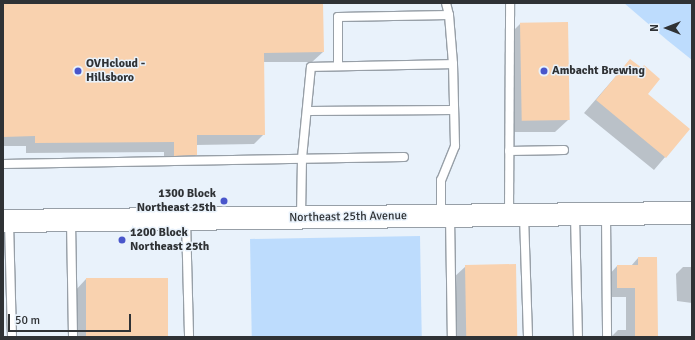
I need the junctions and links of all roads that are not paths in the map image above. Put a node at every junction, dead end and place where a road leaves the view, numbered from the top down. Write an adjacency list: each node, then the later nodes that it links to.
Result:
1 (446, 3): 3 (lane)
2 (510, 3): 9 (lane)
3 (448, 15): 4 (lane); 5 (lane)
4 (453, 64): 5 (lane); 6 (lane)
5 (338, 65): 7 (lane)
6 (454, 110): 7 (lane); 17 (lane)
7 (308, 111): 11 (lane)
8 (564, 150): 9 (lane)
9 (509, 151): 16 (lane)
10 (404, 157): 11 (lane)
11 (302, 158): 12 (lane); 18 (lane)
12 (3, 164)
13 (692, 213): 15 (main road, Northeast 25th Avenue)
14 (575, 214): 15 (main road, Northeast 25th Avenue); 16 (main road, Northeast 25th Avenue); 27 (lane)
15 (606, 214): 28 (lane)
16 (516, 215): 17 (main road, Northeast 25th Avenue); 26 (lane)
17 (446, 216): 18 (main road, Northeast 25th Avenue); 25 (lane)
18 (301, 218): 19 (main road, Northeast 25th Avenue)
19 (186, 219): 20 (main road, Northeast 25th Avenue); 24 (lane)
20 (70, 220): 21 (main road, Northeast 25th Avenue); 23 (lane)
21 (6, 221): 22 (lane)
22 (12, 337)
23 (72, 337)
24 (189, 337)
25 (452, 337)
26 (528, 337)
27 (578, 337)
28 (607, 337)

